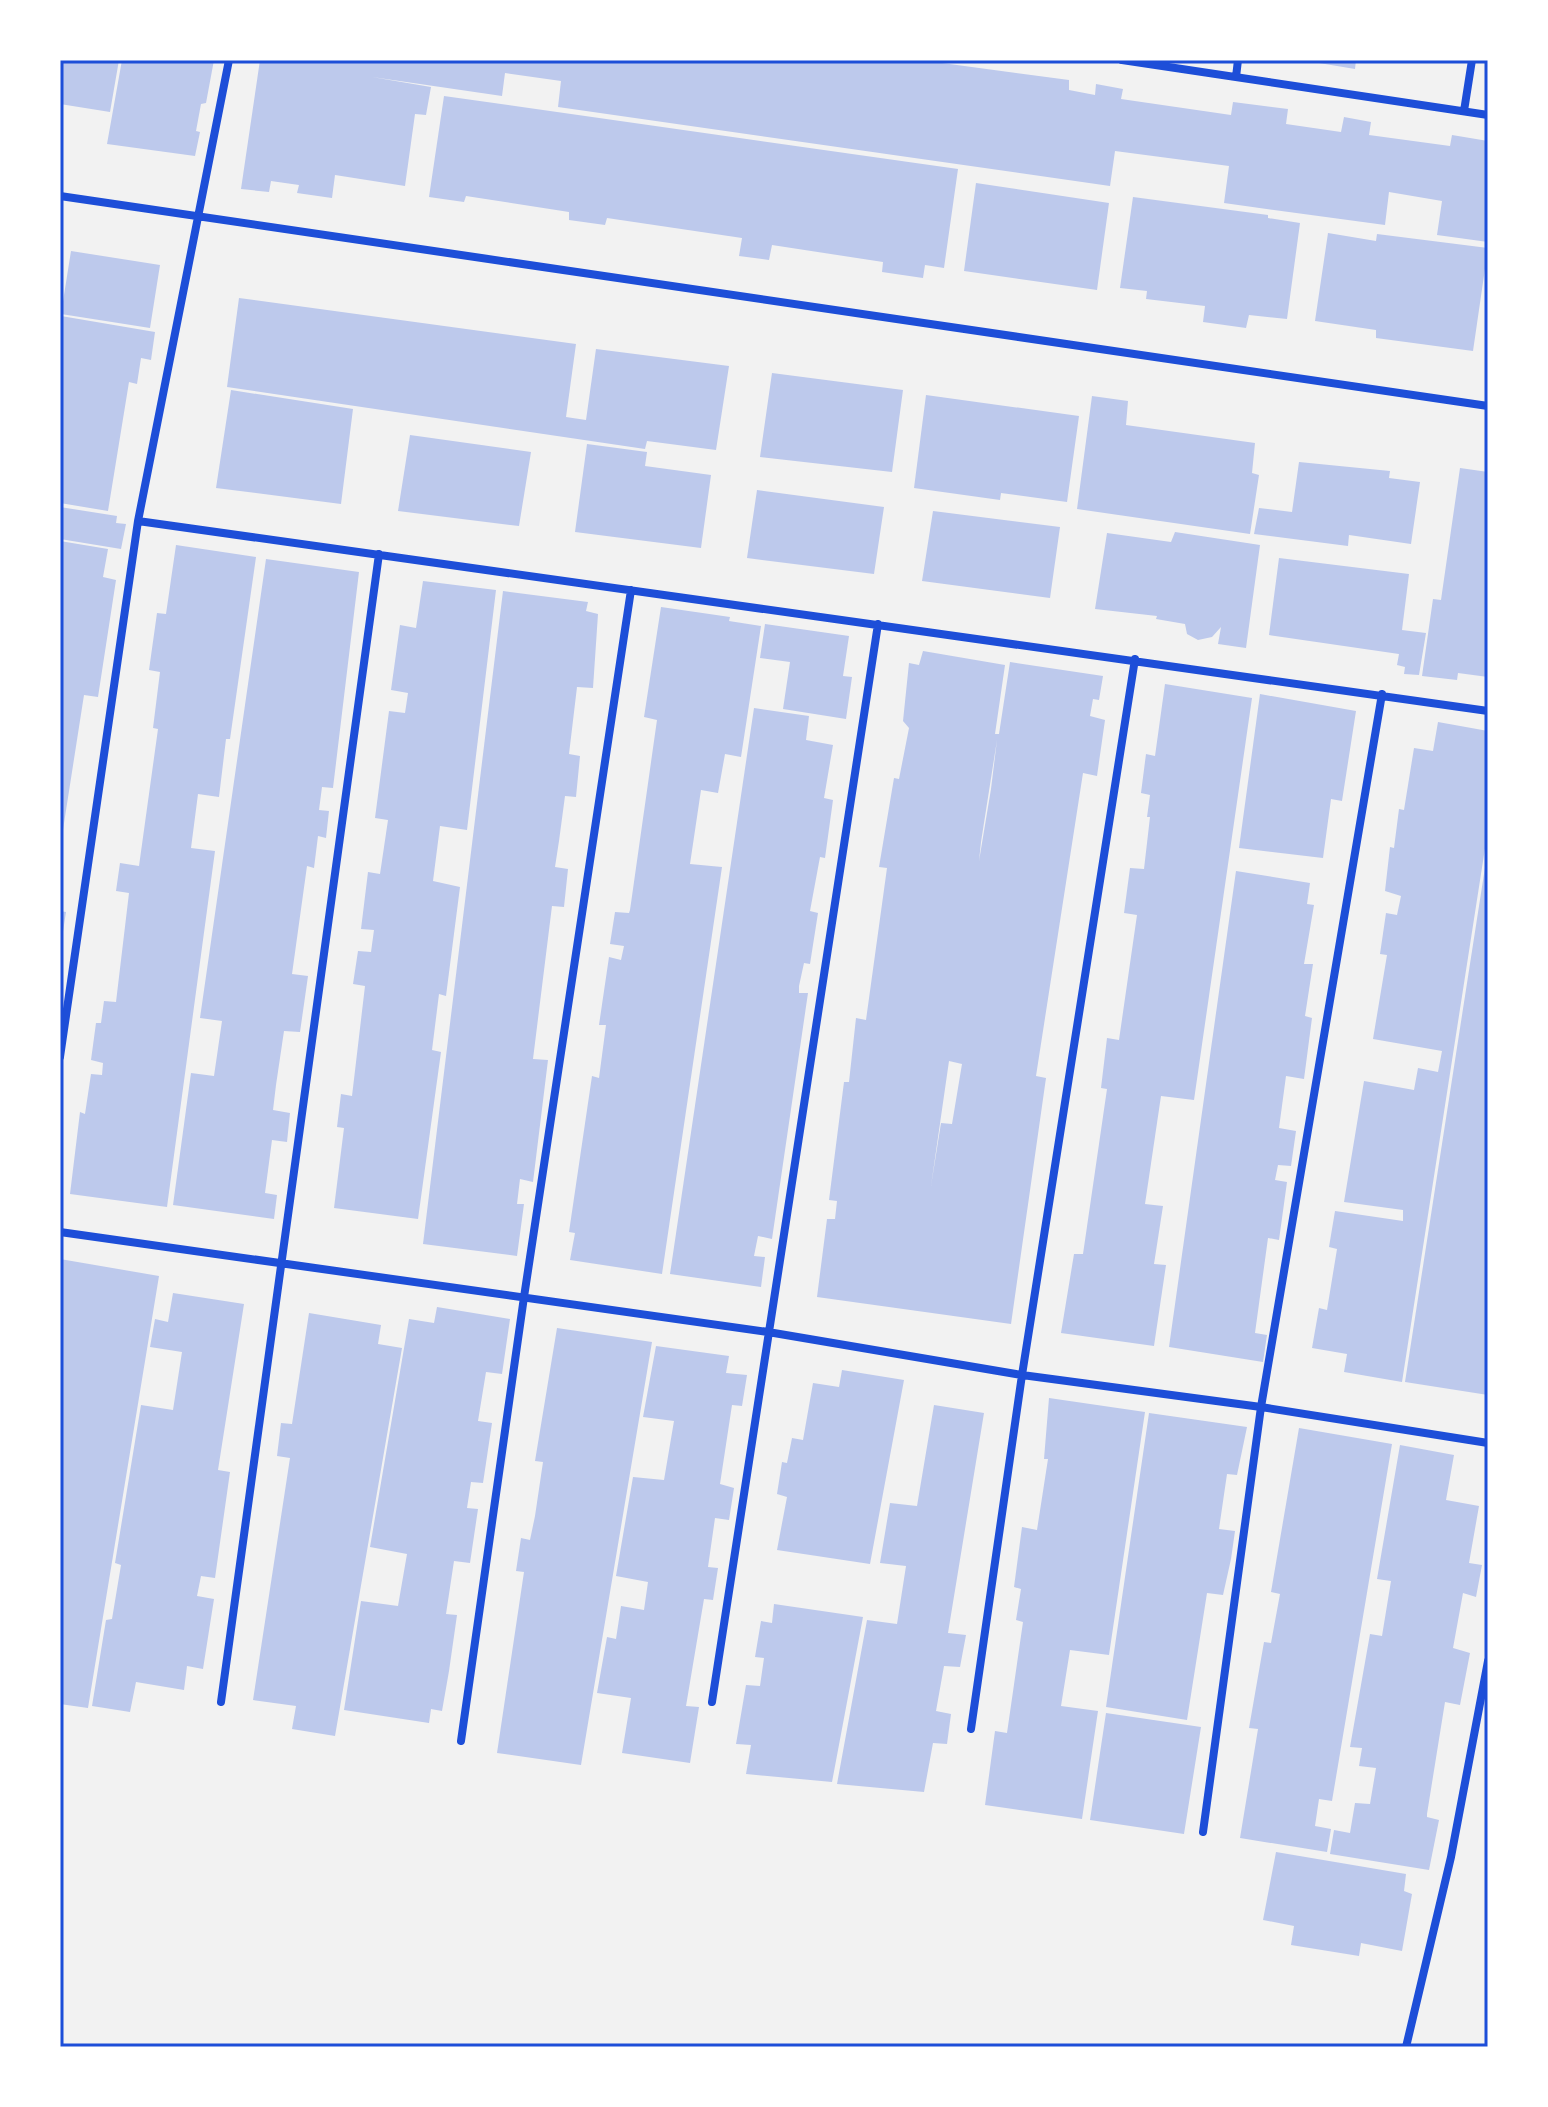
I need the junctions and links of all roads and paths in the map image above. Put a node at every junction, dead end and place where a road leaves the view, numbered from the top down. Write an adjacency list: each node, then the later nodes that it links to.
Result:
1 (229, 60): 9 (street)
2 (1122, 60): 5 (street)
3 (1238, 60): 5 (street)
4 (1472, 60): 6 (street)
5 (1236, 77): 6 (street)
6 (1464, 111): 7 (street)
7 (1488, 115)
8 (60, 196): 9 (street)
9 (200, 216): 10 (street); 11 (street)
10 (1488, 406)
11 (138, 521): 12 (street); 18 (street)
12 (379, 554): 13 (street); 20 (street)
13 (631, 590): 14 (street); 21 (street)
14 (878, 624): 15 (street); 22 (street)
15 (1135, 659): 16 (street); 23 (street)
16 (1382, 694): 17 (street); 24 (street)
17 (1488, 711)
18 (60, 1057)
19 (60, 1232): 20 (street)
20 (282, 1262): 21 (street); 27 (street)
21 (524, 1297): 22 (street); 30 (street)
22 (768, 1332): 23 (street); 28 (street)
23 (1022, 1375): 24 (street); 29 (street)
24 (1261, 1407): 25 (street); 31 (street)
25 (1488, 1443)
26 (1488, 1661): 32 (street)
27 (221, 1702)
28 (712, 1702)
29 (971, 1729)
30 (461, 1741)
31 (1203, 1832)
32 (1406, 2047)

